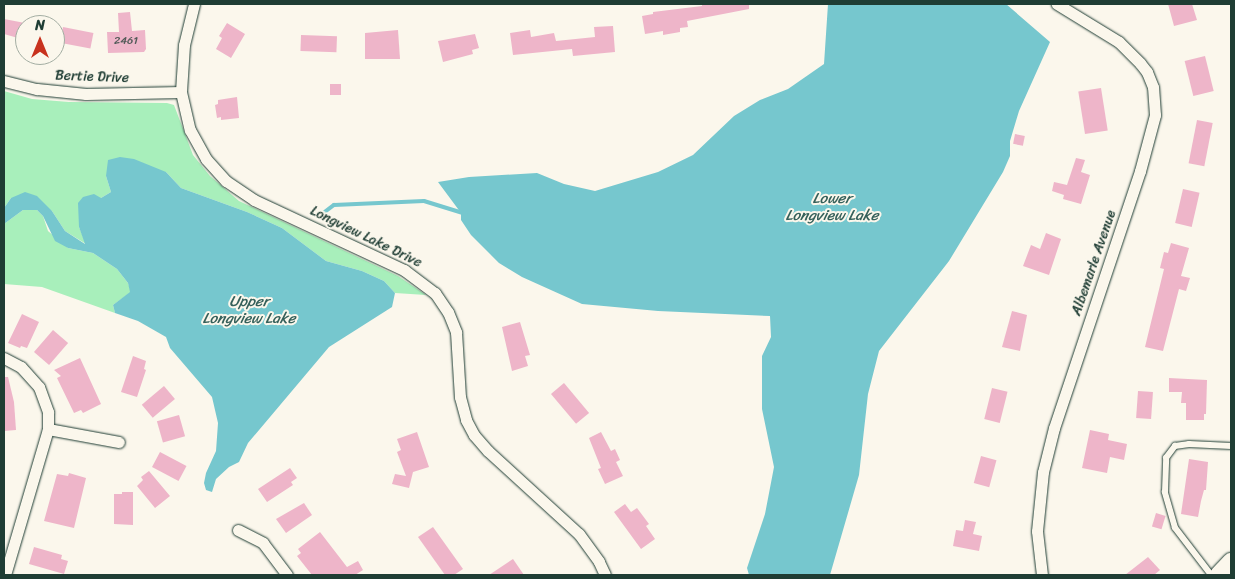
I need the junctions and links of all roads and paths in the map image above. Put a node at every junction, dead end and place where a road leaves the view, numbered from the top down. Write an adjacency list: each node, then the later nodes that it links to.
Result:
1 (194, 4): 4 (street, Longview Lake Drive)
2 (1057, 4): 14 (street, Albemarle Avenue)
3 (4, 81): 4 (street, Bertie Drive)
4 (181, 92): 13 (street, Longview Lake Drive)
5 (4, 358): 6 (street)
6 (48, 430): 7 (street); 11 (street)
7 (118, 442)
8 (1231, 446): 15 (lane)
9 (238, 530): 12 (street)
10 (1231, 562): 16 (main road)
11 (5, 575)
12 (287, 575)
13 (605, 575)
14 (1042, 575)
15 (1211, 575)
16 (1219, 575)

